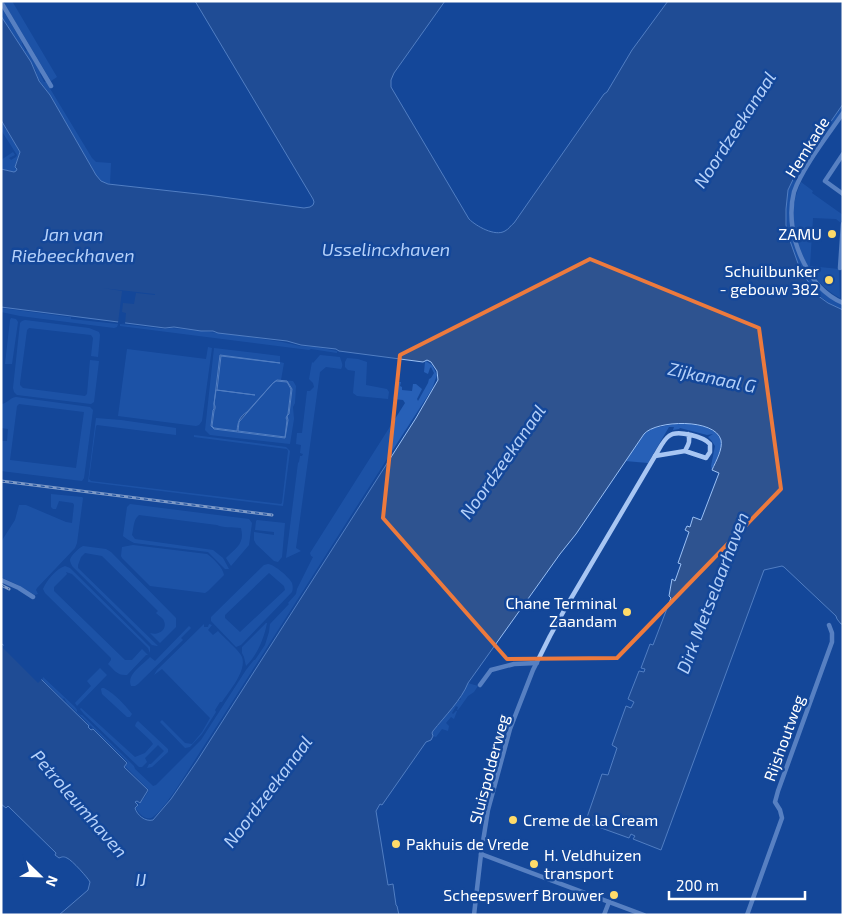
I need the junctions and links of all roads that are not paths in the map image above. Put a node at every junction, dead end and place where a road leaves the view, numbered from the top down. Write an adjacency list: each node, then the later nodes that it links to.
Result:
1 (1, 2): 2 (street)
2 (51, 86)
3 (843, 113): 8 (street, Hemkade)
4 (843, 154): 5 (street)
5 (843, 194)
6 (843, 224): 7 (street)
7 (840, 268)
8 (843, 303)
9 (688, 434): 10 (street); 10 (street); 11 (street, Sluispolderweg)
10 (685, 451): 11 (street)
11 (655, 456): 15 (street, Sluispolderweg)
12 (1, 580): 13 (street)
13 (33, 596)
14 (829, 625): 22 (street, Rijshoutweg)
15 (537, 662): 16 (street); 17 (street, Sluispolderweg)
16 (480, 685)
17 (481, 854): 18 (street); 19 (street, Sluispolderweg)
18 (609, 902): 20 (street); 21 (street)
19 (474, 915)
20 (604, 915)
21 (644, 915)
22 (746, 915)

